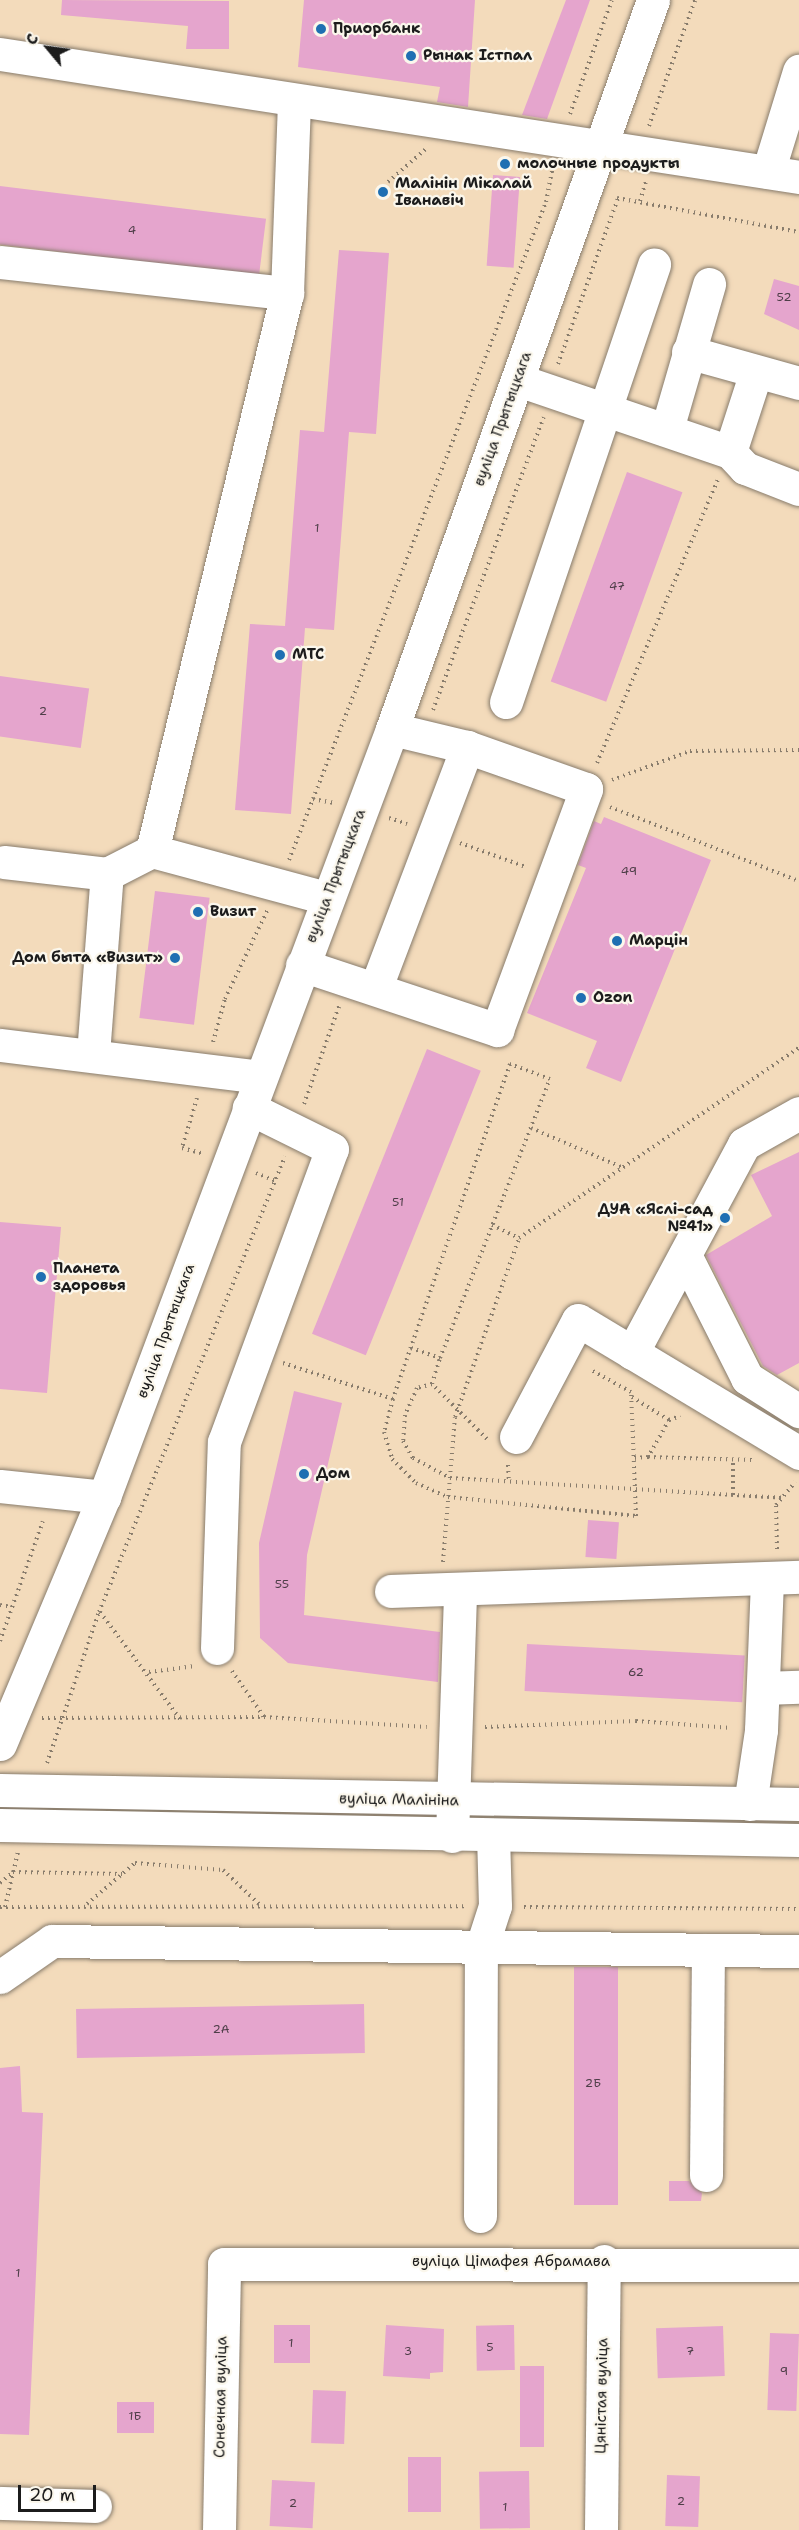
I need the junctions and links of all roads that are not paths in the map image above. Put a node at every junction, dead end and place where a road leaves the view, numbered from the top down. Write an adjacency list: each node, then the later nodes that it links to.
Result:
1 (653, 0): 5 (street, вуліца Прытыцкага)
2 (0, 54): 4 (street)
3 (799, 71): 6 (street)
4 (294, 102): 5 (street); 10 (street)
5 (598, 149): 6 (street); 13 (street, вуліца Прытыцкага)
6 (784, 175)
7 (0, 262): 10 (street)
8 (654, 264): 15 (street)
9 (709, 284): 11 (street)
10 (287, 293): 22 (street)
11 (688, 352): 12 (street); 16 (street)
12 (756, 372): 14 (street); 17 (street)
13 (518, 380): 15 (street); 20 (street, вуліца Прытыцкага)
14 (799, 382)
15 (606, 408): 16 (street); 19 (street)
16 (667, 429): 17 (street)
17 (730, 452): 18 (street)
18 (799, 489)
19 (506, 702)
20 (407, 734): 21 (street); 25 (street, вуліца Прытыцкага)
21 (467, 747): 27 (street); 27 (street)
22 (152, 851): 24 (street); 25 (street)
23 (4, 862): 24 (street)
24 (107, 874): 29 (street)
25 (326, 898): 26 (street, вуліца Прытыцкага)
26 (302, 965): 27 (street); 30 (street, вуліца Прытыцкага)
27 (376, 987)
28 (0, 1045): 29 (street)
29 (93, 1054): 30 (street)
30 (260, 1077): 31 (street, вуліца Прытыцкага)
31 (249, 1108): 39 (street, вуліца Прытыцкага); 44 (street)
32 (799, 1113): 33 (street)
33 (685, 1255): 34 (street); 35 (street)
34 (632, 1353): 36 (street); 37 (street)
35 (799, 1411)
36 (505, 1446)
37 (799, 1453)
38 (0, 1486): 39 (street)
39 (104, 1497): 47 (street, вуліца Прытыцкага)
40 (794, 1565): 41 (street)
41 (767, 1581): 42 (street); 46 (street)
42 (451, 1590): 43 (street); 49 (street)
43 (391, 1591)
44 (222, 1655)
45 (799, 1687): 46 (street)
46 (763, 1688): 50 (street)
47 (6, 1730)
48 (0, 1790): 49 (street, вуліца Малініна)
49 (452, 1800): 50 (street, вуліца Малініна); 53 (street)
50 (750, 1804): 51 (street, вуліца Малініна)
51 (799, 1804)
52 (12, 1827): 53 (street)
53 (452, 1836): 54 (street)
54 (494, 1836): 55 (street); 56 (street)
55 (799, 1840)
56 (481, 1949): 57 (street); 59 (street); 61 (street)
57 (708, 1950): 58 (street); 60 (street)
58 (799, 1951)
59 (0, 1977)
60 (706, 2175)
61 (480, 2216)
62 (604, 2261): 63 (street, вуліца Цімафея Абрамава); 64 (street, вуліца Цімафея Абрамава); 68 (street, Цяністая вуліца)
63 (224, 2264): 67 (street, Сонечная вуліца)
64 (799, 2265)
65 (0, 2503): 66 (street)
66 (95, 2506)
67 (219, 2530)
68 (601, 2530)

